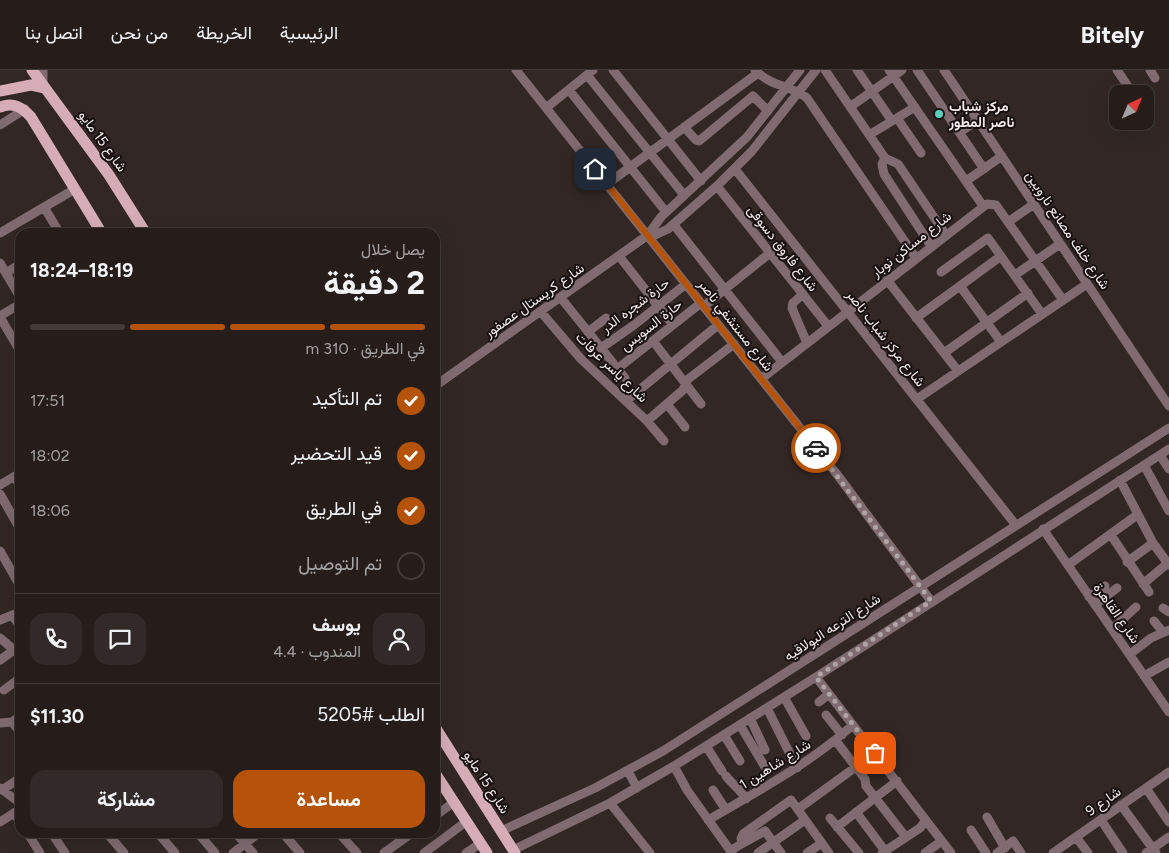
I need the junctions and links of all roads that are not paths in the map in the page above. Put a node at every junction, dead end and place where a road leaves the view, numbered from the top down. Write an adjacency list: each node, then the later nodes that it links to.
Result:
1 (32, 70): 19 (main road, شارع 15 مايو)
2 (43, 70): 19 (street)
3 (516, 70): 28 (street, شارع مستشفي ناصر)
4 (613, 70): 37 (street)
5 (800, 70): 20 (street, شارع كريستال عصفور)
6 (816, 70): 24 (street, شارع كريستال عصفور)
7 (825, 70): 25 (street)
8 (857, 70): 23 (street)
9 (902, 70): 16 (street)
10 (917, 70): 35 (street)
11 (944, 70): 32 (street, شارع خلف مصانع ناروبين)
12 (1117, 70): 18 (street)
13 (1150, 70): 17 (street)
14 (590, 72): 21 (street); 38 (street)
15 (756, 72): 20 (street); 34 (street)
16 (892, 73): 23 (street); 26 (street)
17 (1156, 78)
18 (1127, 85)
19 (44, 86): 22 (main road); 59 (main road, شارع 15 مايو)
20 (784, 89): 24 (street); 30 (street, شارع كريستال عصفور)
21 (568, 90): 28 (street); 42 (street)
22 (0, 91)
23 (872, 91): 25 (street); 31 (street)
24 (798, 93): 44 (street, شارع كريستال عصفور); 68 (street)
25 (850, 106): 36 (street)
26 (915, 107): 31 (street); 46 (street)
27 (0, 108): 29 (main road)
28 (546, 108): 47 (street, شارع مستشفي ناصر)
29 (25, 109): 33 (street); 49 (main road)
30 (768, 111): 34 (street); 45 (street, شارع كريستال عصفور)
31 (895, 120): 36 (street); 39 (street)
32 (978, 120): 35 (street); 40 (street, شارع خلف مصانع ناروبين)
33 (0, 125)
34 (684, 127): 37 (street)
35 (960, 132): 43 (street)
36 (869, 135): 41 (street)
37 (668, 140): 38 (street); 45 (street)
38 (650, 153): 42 (street); 50 (street)
39 (921, 153)
40 (1002, 156): 43 (street); 51 (street, شارع خلف مصانع ناروبين)
41 (885, 158): 62 (street); 64 (street)
42 (630, 167): 47 (street); 54 (street)
43 (984, 168): 46 (street)
44 (735, 169): 48 (street, شارع كريستال عصفور); 88 (street, شارع مركز شباب ناصر)
45 (701, 181): 50 (street, شارع كريستال عصفور)
46 (966, 181): 52 (street)
47 (607, 184): 61 (street, شارع مستشفي ناصر)
48 (717, 186): 56 (street, شارع كريستال عصفور); 65 (street, شارع فاروق دسوقى)
49 (75, 189): 53 (street); 58 (main road)
50 (684, 195): 54 (street, شارع كريستال عصفور)
51 (1034, 204): 55 (street); 63 (street, شارع خلف مصانع ناروبين)
52 (983, 206): 55 (street); 62 (street, شارع مساكن نوبار)
53 (44, 207): 57 (street); 60 (street)
54 (666, 212): 61 (street, شارع كريستال عصفور)
55 (1008, 222): 69 (street)
56 (674, 225): 61 (street, شارع كريستال عصفور); 80 (street)
57 (57, 228)
58 (99, 228)
59 (142, 228)
60 (0, 233)
61 (648, 235): 66 (street, شارع كريستال عصفور); 76 (street, شارع مستشفي ناصر)
62 (946, 235): 64 (street, شارع مساكن نوبار)
63 (1060, 244): 69 (street); 77 (street, شارع خلف مصانع ناروبين)
64 (931, 246): 68 (street, شارع مساكن نوبار)
65 (770, 253): 80 (street, حارة السويس); 82 (street, شارع فاروق دسوقى)
66 (619, 256): 83 (street, شارع كريستال عصفور); 87 (street)
67 (1001, 256): 72 (street); 74 (street); 78 (street)
68 (916, 258): 75 (street, شارع مساكن نوبار)
69 (1035, 261): 74 (street); 84 (street)
70 (0, 263): 73 (street)
71 (15, 267): 73 (street)
72 (941, 272)
73 (6, 273): 79 (street)
74 (1014, 275): 81 (street)
75 (887, 280): 88 (street, شارع مساكن نوبار); 93 (street)
76 (686, 284): 85 (street, شارع مستشفي ناصر); 87 (street, حارة شجره الدر)
77 (1087, 284): 84 (street); 118 (street, شارع خلف مصانع ناروبين)
78 (960, 286): 93 (street); 94 (street)
79 (15, 288)
80 (724, 290): 85 (street, حارة السويس); 106 (street)
81 (1028, 293): 91 (street); 94 (street)
82 (802, 294): 97 (street, شارع فاروق دسوقى); 102 (street)
83 (561, 298): 89 (street, شارع كريستال عصفور); 98 (street)
84 (1063, 300): 91 (street)
85 (702, 305): 95 (street, حارة السويس); 96 (street, شارع مستشفي ناصر)
86 (15, 306): 90 (street)
87 (658, 306): 95 (street); 104 (street, حارة شجره الدر)
88 (848, 311): 97 (street, شارع مساكن نوبار); 114 (street, شارع مركز شباب ناصر)
89 (541, 312): 112 (street, شارع كريستال عصفور); 115 (street, شارع ياسر عرفات)
90 (1, 313): 99 (street)
91 (1042, 314): 101 (street)
92 (606, 318): 98 (street)
93 (916, 318): 105 (street)
94 (986, 322): 101 (street); 105 (street)
95 (673, 325): 100 (street, حارة السويس)
96 (718, 325): 103 (street, شارع مستشفي ناصر); 107 (street)
97 (828, 326): 102 (street, شارع مساكن نوبار)
98 (588, 332): 104 (street)
99 (15, 341)
100 (653, 341): 107 (street); 108 (street, حارة السويس)
101 (1001, 342): 109 (street)
102 (807, 343): 106 (street, شارع مساكن نوبار)
103 (734, 344): 111 (street, شارع مستشفي ناصر); 113 (street)
104 (601, 348): 108 (street)
105 (944, 352): 109 (street)
106 (782, 362): 111 (street, شارع مساكن نوبار)
107 (671, 364): 113 (street); 115 (street)
108 (617, 368): 110 (street)
109 (958, 371): 114 (street)
110 (625, 378)
111 (761, 379): 146 (street, شارع مستشفي ناصر)
112 (440, 383)
113 (685, 383): 116 (street); 117 (street)
114 (917, 399): 135 (street, شارع مركز شباب ناصر)
115 (626, 401): 119 (street, شارع ياسر عرفات)
116 (667, 404): 119 (street); 120 (street)
117 (701, 404)
118 (1169, 406)
119 (647, 421): 122 (street, شارع ياسر عرفات)
120 (686, 427)
121 (1169, 428): 135 (street, شارع الترعه البولاقيه)
122 (664, 442)
123 (1169, 449): 124 (street)
124 (1160, 455): 125 (street); 126 (street)
125 (1144, 465): 128 (street); 132 (street)
126 (1169, 469)
127 (15, 476): 129 (street)
128 (1120, 480): 133 (street); 136 (street)
129 (0, 486)
130 (0, 494): 131 (street)
131 (4, 509): 134 (street)
132 (1169, 511)
133 (1137, 515): 137 (street); 138 (street)
134 (15, 523)
135 (1015, 524): 146 (street, شارع الترعه البولاقيه)
136 (1044, 529): 143 (street, شارع القاهرة); 151 (street)
137 (1111, 535): 140 (street); 143 (street)
138 (1153, 543): 140 (street); 142 (street)
139 (0, 552): 141 (street)
140 (1127, 562): 145 (street)
141 (3, 563): 144 (street)
142 (1168, 564): 145 (street)
143 (1068, 565): 150 (street, شارع القاهرة)
144 (15, 579)
145 (1143, 584): 149 (street)
146 (920, 585): 151 (street, شارع مستشفي ناصر); 194 (street, شارع الترعه البولاقيه)
147 (1104, 586): 150 (street)
148 (1117, 588): 152 (street)
149 (1149, 592)
150 (1089, 597): 152 (street, شارع القاهرة)
151 (931, 601): 166 (street)
152 (1095, 605): 157 (street, شارع القاهرة)
153 (1136, 607): 157 (street)
154 (15, 613): 155 (street)
155 (0, 620)
156 (1154, 621): 158 (street)
157 (1112, 629): 162 (street, شارع القاهرة)
158 (1166, 631): 162 (street)
159 (0, 638): 160 (street)
160 (15, 650)
161 (15, 653): 163 (street)
162 (1130, 654): 165 (street, شارع القاهرة)
163 (0, 660)
164 (1169, 662): 165 (street)
165 (1144, 676): 173 (street, شارع القاهرة)
166 (816, 677): 169 (street); 170 (street)
167 (15, 682): 168 (street)
168 (4, 690)
169 (829, 694): 171 (street); 180 (street)
170 (784, 697): 172 (street); 184 (street)
171 (820, 702)
172 (767, 708): 175 (street); 193 (street)
173 (1169, 712)
174 (826, 714): 185 (street)
175 (750, 718): 179 (street); 187 (street)
176 (15, 720): 177 (street)
177 (12, 722): 178 (street); 181 (street)
178 (0, 723)
179 (740, 724): 183 (street); 191 (street)
180 (853, 725): 185 (street, شارع شاهين 1); 188 (street)
181 (15, 726)
182 (440, 735): 225 (main road, شارع 15 مايو)
183 (724, 735): 186 (street); 189 (street)
184 (806, 736)
185 (839, 738): 192 (street); 193 (street, شارع شاهين 1)
186 (706, 746): 190 (street); 205 (street)
187 (766, 750)
188 (875, 753): 192 (street); 197 (street)
189 (740, 761)
190 (674, 766): 199 (street); 216 (street)
191 (765, 767)
192 (856, 767): 203 (street); 210 (street)
193 (797, 768): 205 (street, شارع شاهين 1)
194 (628, 771): 199 (street); 225 (street, شارع الترعه البولاقيه)
195 (1169, 772): 200 (street, شارع 9)
196 (15, 781): 201 (street)
197 (897, 781): 203 (street); 218 (street)
198 (440, 783): 206 (main road)
199 (637, 788): 207 (street)
200 (1146, 788): 208 (street, شارع 9); 222 (street)
201 (1, 789): 204 (street)
202 (713, 790): 209 (street)
203 (875, 797): 213 (street); 226 (street)
204 (15, 799)
205 (746, 799): 209 (street, شارع شاهين 1)
206 (454, 802): 212 (street); 220 (main road)
207 (610, 803): 247 (street); 263 (street)
208 (1121, 805): 219 (street, شارع 9); 246 (street)
209 (726, 810): 216 (street, شارع شاهين 1)
210 (798, 810): 217 (street); 243 (street)
211 (15, 812): 221 (street)
212 (440, 812)
213 (856, 812): 223 (street); 249 (street)
214 (987, 817): 245 (street)
215 (830, 818): 223 (street)
216 (708, 820): 248 (street)
217 (806, 820): 240 (street); 241 (street)
218 (926, 820): 226 (street); 239 (street)
219 (1101, 820): 227 (street, شارع 9); 274 (street)
220 (466, 821): 244 (main road); 261 (street)
221 (0, 822)
222 (1169, 822)
223 (837, 827): 268 (street)
224 (971, 830): 271 (street)
225 (501, 831): 247 (main road, شارع 15 مايو)
226 (905, 836): 249 (street)
227 (1076, 837): 250 (street, شارع 9); 273 (street)
228 (1169, 837): 246 (street)
229 (30, 838): 251 (street)
230 (56, 838): 252 (street)
231 (113, 838): 253 (street)
232 (162, 838): 254 (street)
233 (202, 838): 255 (street)
234 (240, 838): 242 (street)
235 (252, 838): 242 (street)
236 (287, 838): 258 (street)
237 (343, 838): 259 (street)
238 (405, 838): 260 (street)
239 (942, 841): 269 (street); 270 (street)
240 (774, 843): 243 (street); 264 (street); 265 (street)
241 (822, 843): 266 (street); 267 (street)
242 (245, 844): 256 (street); 257 (street)
243 (744, 844): 248 (street)
244 (484, 848): 262 (street)
245 (1001, 850): 272 (street)
246 (1151, 851)
247 (514, 852)
248 (731, 852)
249 (884, 852)
250 (1056, 852)
251 (40, 853)
252 (65, 853)
253 (124, 853)
254 (175, 853)
255 (214, 853)
256 (233, 853)
257 (253, 853)
258 (300, 853)
259 (357, 853)
260 (384, 853)
261 (424, 853)
262 (466, 853)
263 (650, 853)
264 (758, 853)
265 (781, 853)
266 (807, 853)
267 (829, 853)
268 (859, 853)
269 (925, 853)
270 (950, 853)
271 (986, 853)
272 (1020, 853)
273 (1088, 853)
274 (1123, 853)

